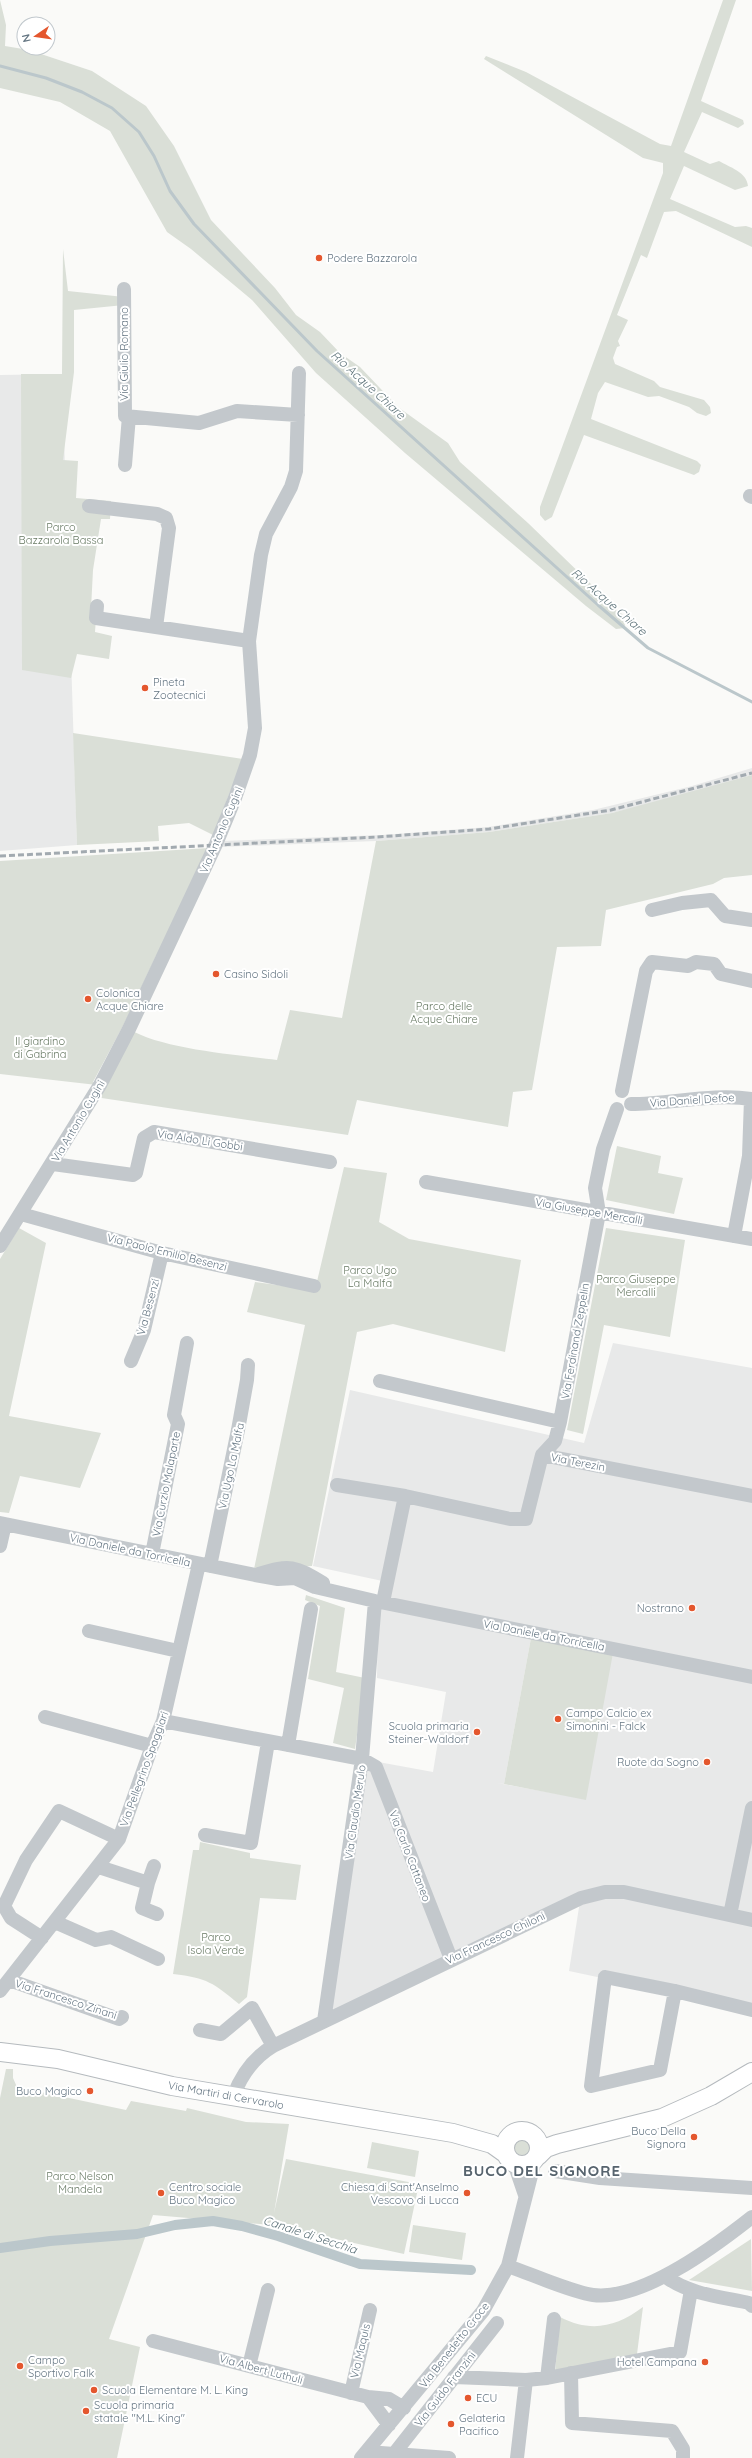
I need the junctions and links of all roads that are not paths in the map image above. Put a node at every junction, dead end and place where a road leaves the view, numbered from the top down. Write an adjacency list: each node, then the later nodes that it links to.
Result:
1 (124, 289): 4 (street, Via Giulio Romano)
2 (299, 373): 3 (street, Via Antonio Cugini)
3 (298, 415): 4 (street, Via Giulio Romano); 9 (street, Via Antonio Cugini)
4 (129, 416): 5 (street, Via Giulio Romano)
5 (125, 465)
6 (89, 506): 8 (street)
7 (97, 606): 8 (street)
8 (156, 628): 9 (street)
9 (249, 642): 18 (street, Via Antonio Cugini)
10 (652, 910): 11 (street)
11 (752, 920)
12 (752, 981): 13 (street)
13 (622, 1091): 15 (street); 16 (street)
14 (752, 1099): 15 (street, Via Daniel Defoe); 22 (street)
15 (631, 1104): 16 (street, Via Daniel Defoe)
16 (617, 1109): 20 (street)
17 (330, 1162): 18 (street, Via Aldo Li Gobbi)
18 (53, 1164): 21 (street, Via Antonio Cugini)
19 (426, 1182): 20 (street, Via Giuseppe Mercalli)
20 (599, 1213): 22 (street, Via Giuseppe Mercalli); 31 (street, Via Ferdinand Zeppelin)
21 (21, 1214): 24 (street, Via Antonio Cugini); 25 (street, Via Paolo Emilio Besenzi)
22 (734, 1236): 23 (street, Via Giuseppe Mercalli)
23 (752, 1239)
24 (0, 1246)
25 (162, 1253): 26 (street, Via Paolo Emilio Besenzi); 28 (street, Via Besenzi)
26 (314, 1286)
27 (187, 1343): 38 (street, Via Curzio Malaparte)
28 (131, 1361)
29 (248, 1365): 39 (street, Via Ugo La Malfa)
30 (380, 1381): 31 (street)
31 (560, 1422): 32 (street, Via Ferdinand Zeppelin)
32 (542, 1455): 34 (street, Via Terezin); 35 (street, Via Terezin)
33 (337, 1485): 34 (street, Via Terezin)
34 (405, 1496): 40 (street)
35 (752, 1496)
36 (3, 1523): 37 (street, Via Daniele da Torricella); 38 (street, Via Daniele da Torricella)
37 (0, 1546)
38 (152, 1554): 39 (street, Via Daniele da Torricella)
39 (204, 1565): 40 (street, Via Daniele da Torricella); 43 (street, Via Pellegrino Spaggiari)
40 (379, 1602): 44 (street, Via Daniele da Torricella); 50 (street, Via Claudio Merulo)
41 (310, 1609): 48 (street)
42 (89, 1631): 43 (street)
43 (178, 1651): 46 (street, Via Pellegrino Spaggiari)
44 (752, 1677)
45 (45, 1717): 49 (street)
46 (163, 1721): 47 (street); 49 (street, Via Pellegrino Spaggiari)
47 (268, 1742): 48 (street); 52 (street)
48 (288, 1745): 50 (street)
49 (152, 1746): 53 (street, Via Pellegrino Spaggiari)
50 (362, 1759): 63 (street, Via Carlo Cattaneo); 69 (street, Via Claudio Merulo)
51 (752, 1808): 58 (street)
52 (205, 1835)
53 (119, 1839): 55 (street, Via Pellegrino Spaggiari); 61 (street, Via Pellegrino Spaggiari)
54 (154, 1866): 56 (street)
55 (99, 1867): 56 (street); 60 (street, Via Pellegrino Spaggiari)
56 (148, 1883): 57 (street)
57 (157, 1914)
58 (730, 1915): 59 (street, Via Francesco Chiloni); 63 (street, Via Francesco Chiloni)
59 (752, 1920)
60 (55, 1922): 61 (street, Via Pellegrino Spaggiari); 62 (street)
61 (42, 1938): 64 (street, Via Pellegrino Spaggiari)
62 (158, 1959)
63 (451, 1959): 69 (street, Via Francesco Chiloni)
64 (9, 1980): 65 (street, Via Pellegrino Spaggiari); 68 (street, Via Francesco Zinani)
65 (0, 1991)
66 (675, 1991): 66 (street); 67 (street)
67 (752, 2010)
68 (122, 2017)
69 (324, 2021): 71 (street, Via Francesco Chiloni)
70 (200, 2030): 71 (street)
71 (272, 2046): 74 (street, Via Francesco Chiloni)
72 (0, 2052): 74 (main road, Via Martiri di Cervarolo)
73 (752, 2072): 77 (main road, Via Martiri di Cervarolo)
74 (234, 2097): 75 (main road, Via Martiri di Cervarolo)
75 (453, 2133): 76 (main road, Via Martiri di Cervarolo); 79 (main road, Via Martiri di Cervarolo)
76 (525, 2133): 77 (main road, Via Martiri di Cervarolo); 78 (main road); 79 (main road)
77 (582, 2136): 78 (main road, Via Martiri di Cervarolo)
78 (536, 2158): 79 (main road, Via Martiri di Cervarolo); 82 (street, Via Benedetto Croce)
79 (510, 2159): 82 (street)
80 (555, 2171): 81 (street)
81 (752, 2188)
82 (525, 2195): 84 (street, Via Benedetto Croce)
83 (752, 2218): 85 (street)
84 (508, 2266): 85 (street); 100 (street, Via Benedetto Croce)
85 (666, 2277): 87 (street)
86 (268, 2290): 93 (street)
87 (691, 2290): 88 (street); 94 (street)
88 (751, 2303)
89 (370, 2310): 98 (street, Via Maquis)
90 (554, 2319): 96 (street)
91 (497, 2323): 95 (street, Via Guido Franzini)
92 (153, 2341): 93 (street, Via Albert Luthuli)
93 (249, 2366): 98 (street, Via Albert Luthuli)
94 (571, 2374): 96 (street); 106 (street)
95 (454, 2377): 97 (street); 103 (street, Via Guido Franzini)
96 (547, 2378): 97 (street)
97 (526, 2380): 105 (street)
98 (351, 2393): 99 (street, Via Albert Luthuli)
99 (368, 2397): 100 (street, Via Albert Luthuli); 101 (street)
100 (404, 2408): 101 (street, Via Benedetto Croce)
101 (389, 2425): 102 (street, Via Benedetto Croce)
102 (364, 2455): 103 (street)
103 (393, 2455): 104 (street)
104 (449, 2458)
105 (517, 2458)
106 (683, 2458)

